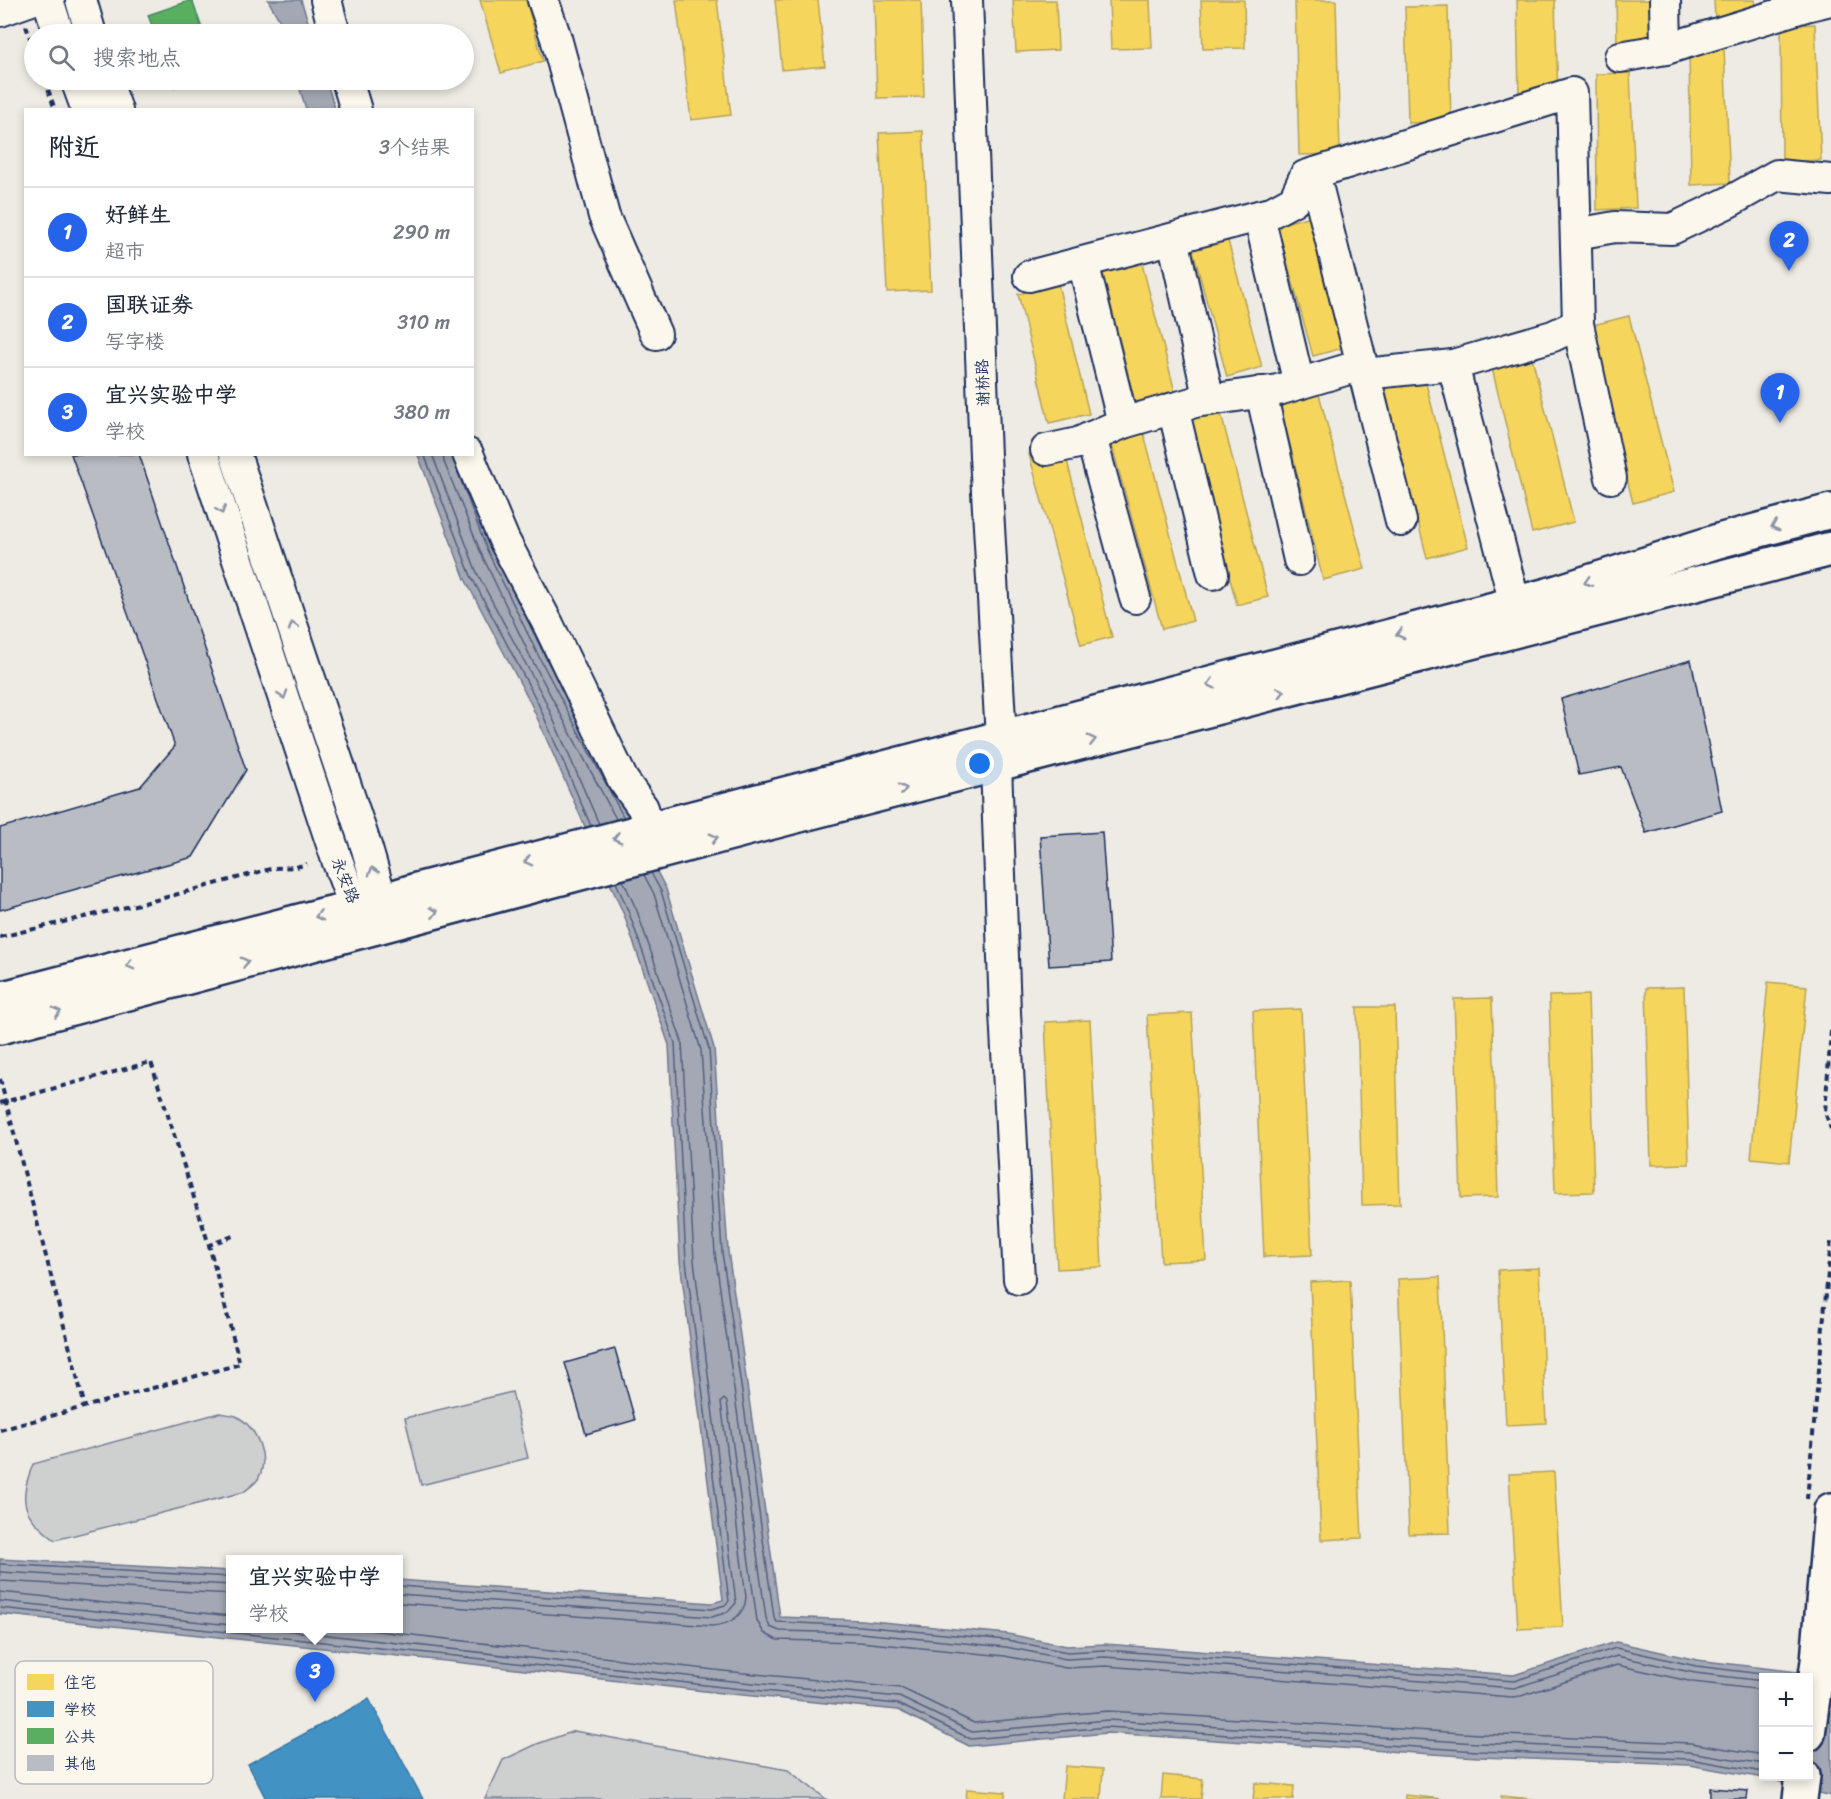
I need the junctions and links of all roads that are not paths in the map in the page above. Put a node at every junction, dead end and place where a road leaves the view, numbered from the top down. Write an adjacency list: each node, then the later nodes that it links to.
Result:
1 (31, 0): 10 (street)
2 (48, 0): 11 (street)
3 (81, 0): 12 (street)
4 (326, 0): 13 (street)
5 (543, 0): 30 (street)
6 (967, 0): 51 (street, 谢桥路)
7 (1665, 0): 14 (street)
8 (1831, 0): 9 (street)
9 (1768, 9): 14 (street)
10 (0, 11)
11 (56, 24)
12 (88, 24)
13 (332, 24)
14 (1666, 49): 15 (street)
15 (1620, 57)
16 (80, 90): 19 (street)
17 (110, 90): 20 (street)
18 (350, 90): 21 (street)
19 (86, 108)
20 (116, 108)
21 (355, 108)
22 (1314, 173): 24 (street); 25 (street); 32 (street)
23 (1831, 180): 25 (street)
24 (1259, 216): 26 (street); 33 (street)
25 (1576, 234): 29 (street)
26 (1173, 239): 27 (street); 35 (street)
27 (1083, 262): 28 (street); 37 (street)
28 (1029, 276)
29 (1578, 324): 31 (street); 43 (street)
30 (656, 334)
31 (1453, 365): 32 (street); 50 (street)
32 (1363, 370): 33 (street); 45 (street)
33 (1299, 384): 34 (street)
34 (1261, 392): 35 (street); 47 (street)
35 (1209, 400): 36 (street)
36 (1173, 408): 37 (street); 48 (street)
37 (1123, 423): 38 (street)
38 (1091, 437): 39 (street); 49 (street)
39 (1046, 450)
40 (204, 456): 53 (street, 永安路, one-way to 53)
41 (236, 456): 53 (street, 永安路, one-way to 41)
42 (469, 456): 52 (street)
43 (1611, 478)
44 (1831, 511): 50 (main road, one-way to 50)
45 (1401, 521)
46 (1831, 549): 51 (main road, one-way to 46)
47 (1299, 560)
48 (1213, 574)
49 (1134, 598)
50 (1515, 604): 51 (main road, one-way to 51)
51 (999, 752): 52 (main road); 56 (street, 谢桥路)
52 (653, 842): 53 (main road)
53 (372, 912): 54 (main road, one-way to 54); 55 (main road, one-way to 53)
54 (0, 999)
55 (0, 1027)
56 (1019, 1279)
57 (1819, 1505): 58 (main road)
58 (1810, 1727)
59 (1802, 1781): 60 (main road)
60 (1800, 1799)

